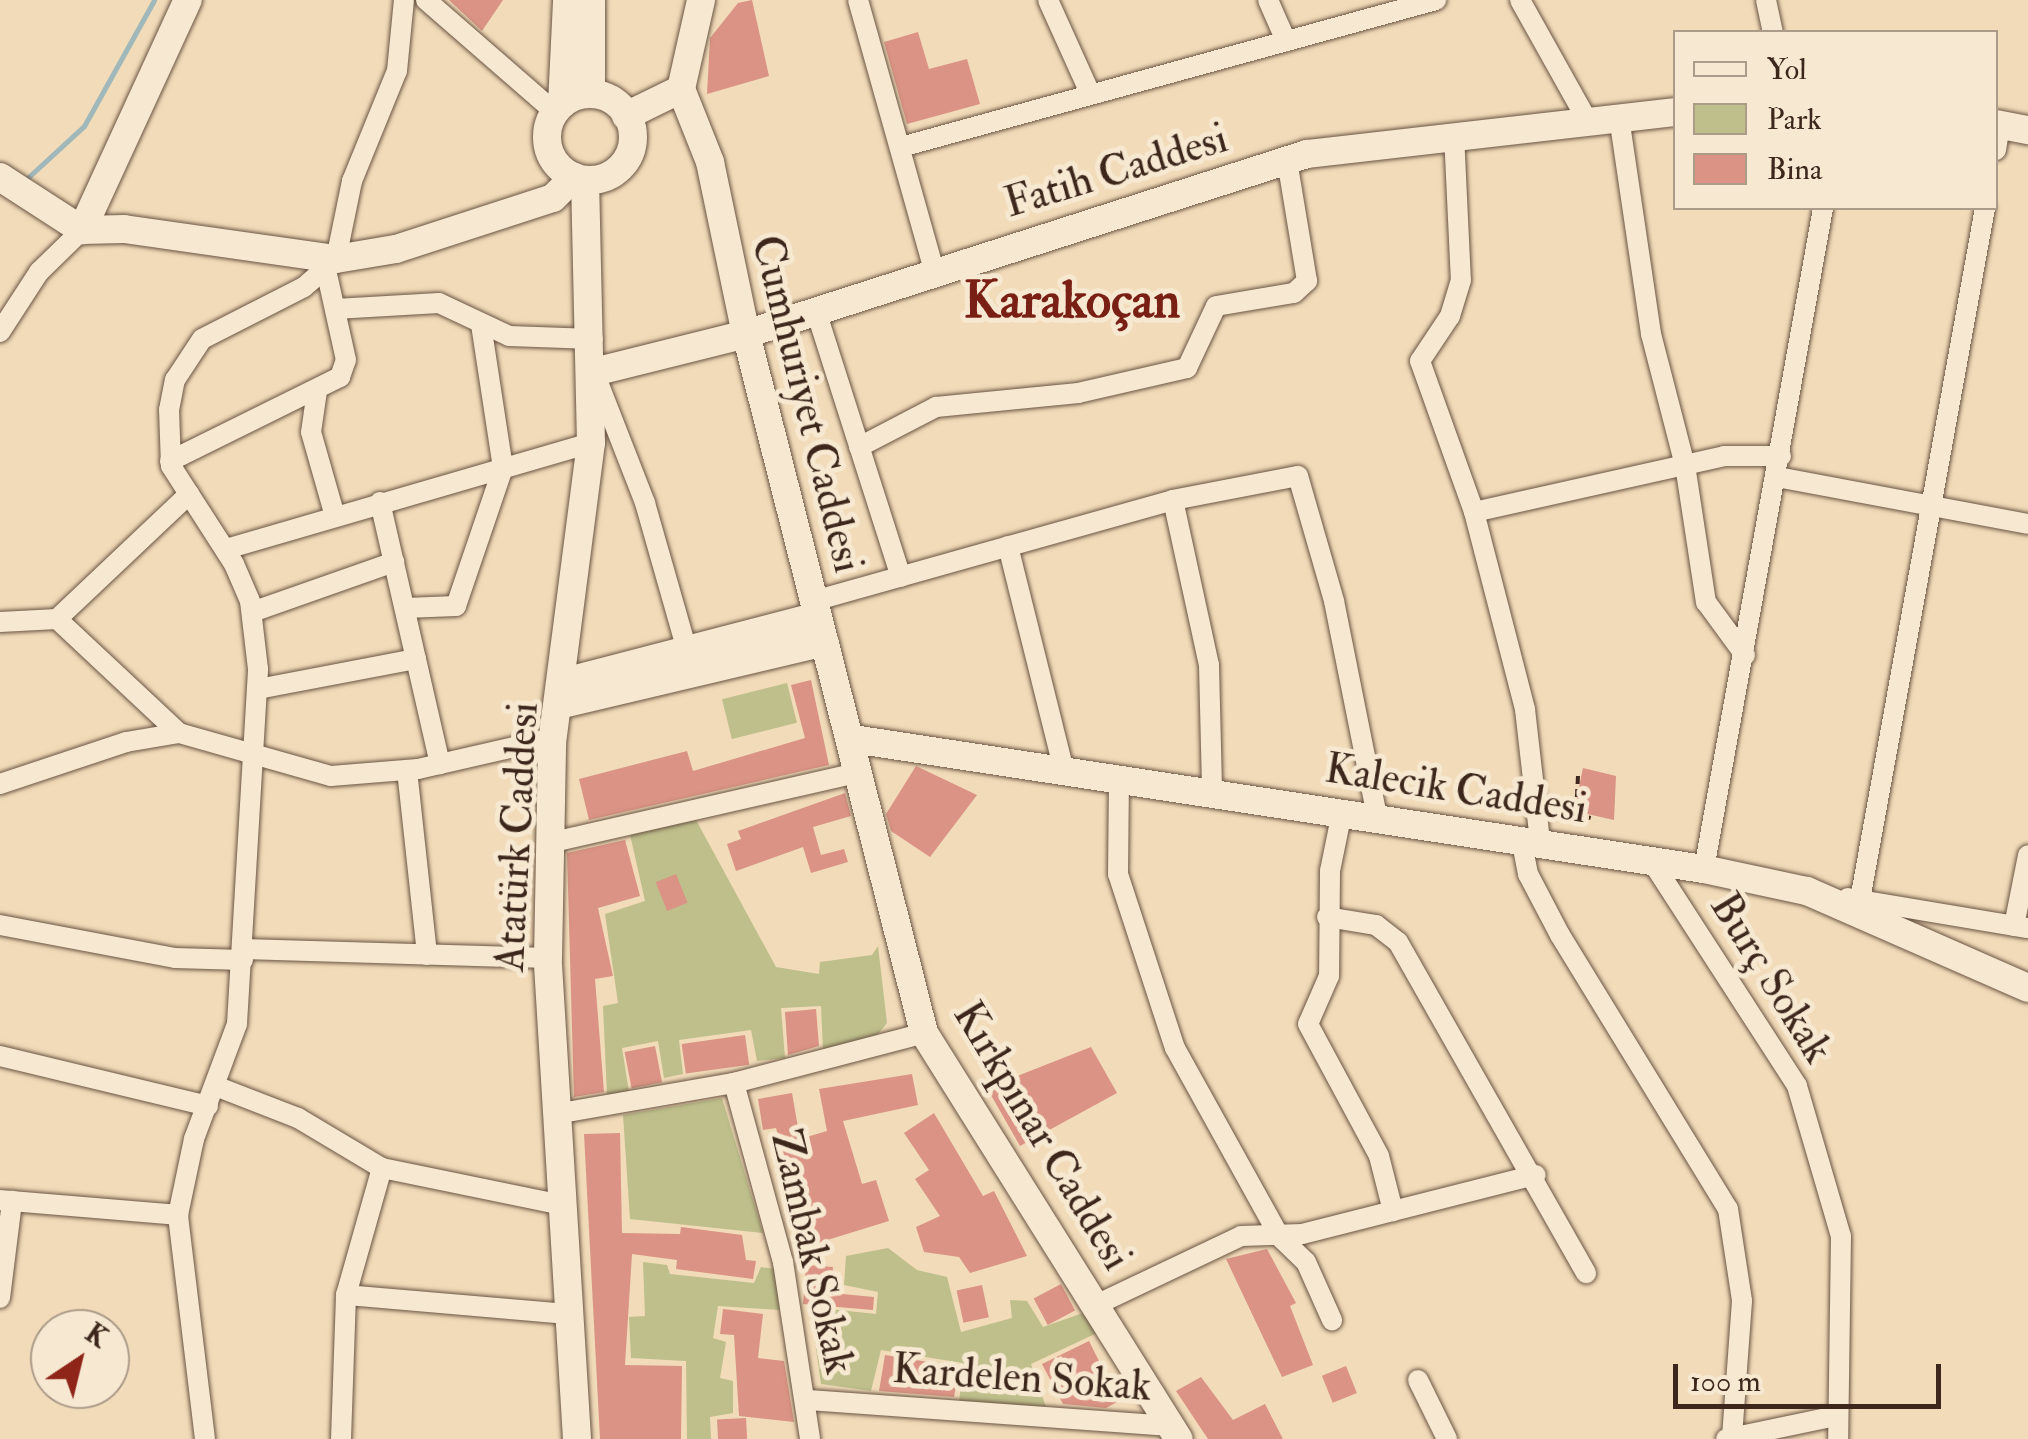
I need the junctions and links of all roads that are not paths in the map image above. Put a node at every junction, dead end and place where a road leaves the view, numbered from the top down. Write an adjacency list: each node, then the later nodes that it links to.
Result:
1 (188, 0): 31 (street)
2 (404, 0): 32 (street)
3 (426, 0): 19 (street)
4 (567, 0): 19 (street)
5 (591, 0): 18 (street)
6 (726, 0): 13 (street)
7 (858, 0): 25 (street)
8 (1048, 0): 17 (street)
9 (1268, 0): 15 (street)
10 (1436, 0): 15 (street)
11 (1520, 0): 23 (street)
12 (1766, 0): 14 (street)
13 (699, 8): 16 (street)
14 (1773, 30)
15 (1286, 40): 17 (street)
16 (682, 89): 21 (street); 38 (street, Cumhuriyet Caddesi)
17 (1090, 93): 25 (street)
18 (592, 94): 19 (street); 21 (street)
19 (558, 108): 28 (street)
20 (1673, 112): 22 (street, Fatih Caddesi)
21 (626, 116): 28 (street)
22 (1619, 117): 23 (street, Fatih Caddesi); 45 (street)
23 (1587, 120): 24 (street, Fatih Caddesi)
24 (1454, 134): 26 (street, Fatih Caddesi); 52 (street)
25 (901, 147): 33 (street)
26 (1287, 160): 33 (street, Fatih Caddesi); 43 (street)
27 (0, 177): 31 (street)
28 (580, 178): 32 (street); 39 (street, Atatürk Caddesi)
29 (1824, 210): 46 (street)
30 (1985, 210): 51 (street)
31 (74, 227): 32 (street); 37 (street)
32 (331, 265): 34 (street); 44 (street)
33 (934, 270): 35 (street, Fatih Caddesi)
34 (335, 309): 36 (street); 41 (street)
35 (816, 310): 38 (street, Fatih Caddesi); 43 (street)
36 (481, 324): 39 (street); 47 (street)
37 (0, 332)
38 (746, 334): 40 (street, Fatih Caddesi); 62 (street, Cumhuriyet Caddesi)
39 (593, 339): 40 (street, Atatürk Caddesi)
40 (594, 372): 42 (street, Atatürk Caddesi); 64 (street)
41 (316, 391): 44 (street); 53 (street)
42 (592, 442): 47 (street); 68 (street, Atatürk Caddesi)
43 (860, 447): 58 (street)
44 (170, 460): 48 (street)
45 (1685, 464): 46 (street); 52 (street); 65 (street)
46 (1779, 466): 51 (street); 65 (street)
47 (502, 468): 50 (street); 59 (street)
48 (189, 494): 56 (street); 61 (street)
49 (1173, 500): 55 (street); 79 (street); 81 (street)
50 (380, 502): 53 (street); 57 (street)
51 (1932, 506): 54 (street); 88 (street)
52 (1474, 512): 82 (street)
53 (335, 516): 56 (street)
54 (2028, 524)
55 (1008, 546): 58 (street); 75 (street)
56 (226, 550): 60 (street)
57 (394, 562): 59 (street); 60 (street)
58 (901, 576): 62 (street)
59 (404, 608): 66 (street)
60 (252, 612): 67 (street)
61 (57, 620): 63 (street); 69 (street)
62 (819, 620): 64 (street); 68 (street); 71 (street, Cumhuriyet Caddesi)
63 (0, 622)
64 (687, 650): 68 (street)
65 (1745, 654): 86 (street)
66 (416, 659): 67 (street); 73 (street)
67 (258, 688): 72 (street)
68 (562, 694): 70 (street, Atatürk Caddesi)
69 (179, 734): 72 (street); 78 (street)
70 (554, 738): 73 (street); 83 (street, Atatürk Caddesi)
71 (853, 739): 75 (street, Kalecik Caddesi); 76 (street, Kırkpınar Caddesi)
72 (253, 753): 74 (street); 92 (street)
73 (440, 764): 74 (street)
74 (407, 770): 93 (street)
75 (1064, 770): 77 (street, Kalecik Caddesi)
76 (862, 772): 83 (street); 96 (street, Kırkpınar Caddesi)
77 (1119, 779): 79 (street, Kalecik Caddesi); 107 (street)
78 (0, 784)
79 (1212, 792): 80 (street, Kalecik Caddesi)
80 (1342, 812): 81 (street, Kalecik Caddesi); 89 (street)
81 (1377, 817): 82 (street, Kalecik Caddesi)
82 (1531, 840): 85 (street, Kalecik Caddesi); 118 (street)
83 (553, 842): 94 (street, Atatürk Caddesi)
84 (2028, 855): 91 (street)
85 (1650, 860): 86 (street, Kalecik Caddesi); 116 (street, Burç Sokak)
86 (1704, 869): 87 (street, Kalecik Caddesi)
87 (1806, 892): 88 (street); 95 (street, Kalecik Caddesi)
88 (1860, 900): 91 (street)
89 (1326, 917): 102 (street); 105 (street)
90 (0, 925): 92 (street)
91 (2021, 927)
92 (243, 955): 93 (street); 99 (street)
93 (427, 955): 94 (street)
94 (548, 958): 100 (street, Atatürk Caddesi)
95 (2028, 988)
96 (924, 1033): 98 (street); 111 (street, Kırkpınar Caddesi)
97 (0, 1056): 99 (street)
98 (734, 1084): 100 (street); 115 (street, Zambak Sokak)
99 (213, 1096): 101 (street); 106 (street)
100 (556, 1114): 104 (street, Atatürk Caddesi)
101 (382, 1168): 104 (street); 109 (street)
102 (1536, 1175): 105 (street); 108 (street)
103 (6, 1200): 106 (street); 110 (street)
104 (562, 1205): 112 (street, Atatürk Caddesi)
105 (1393, 1212): 107 (street)
106 (178, 1216): 119 (street)
107 (1278, 1236): 111 (street); 113 (street)
108 (1586, 1273)
109 (346, 1295): 112 (street); 120 (street)
110 (0, 1298)
111 (1098, 1304): 117 (street, Kırkpınar Caddesi)
112 (569, 1314): 121 (street, Atatürk Caddesi)
113 (1332, 1320)
114 (1418, 1380): 123 (street)
115 (808, 1400): 117 (street, Kardelen Sokak); 122 (street, Zambak Sokak)
116 (1836, 1416): 118 (street); 124 (street, Burç Sokak)
117 (1175, 1433)
118 (1729, 1438)
119 (205, 1439)
120 (341, 1439)
121 (577, 1439)
122 (810, 1439)
123 (1446, 1439)
124 (1838, 1439)

